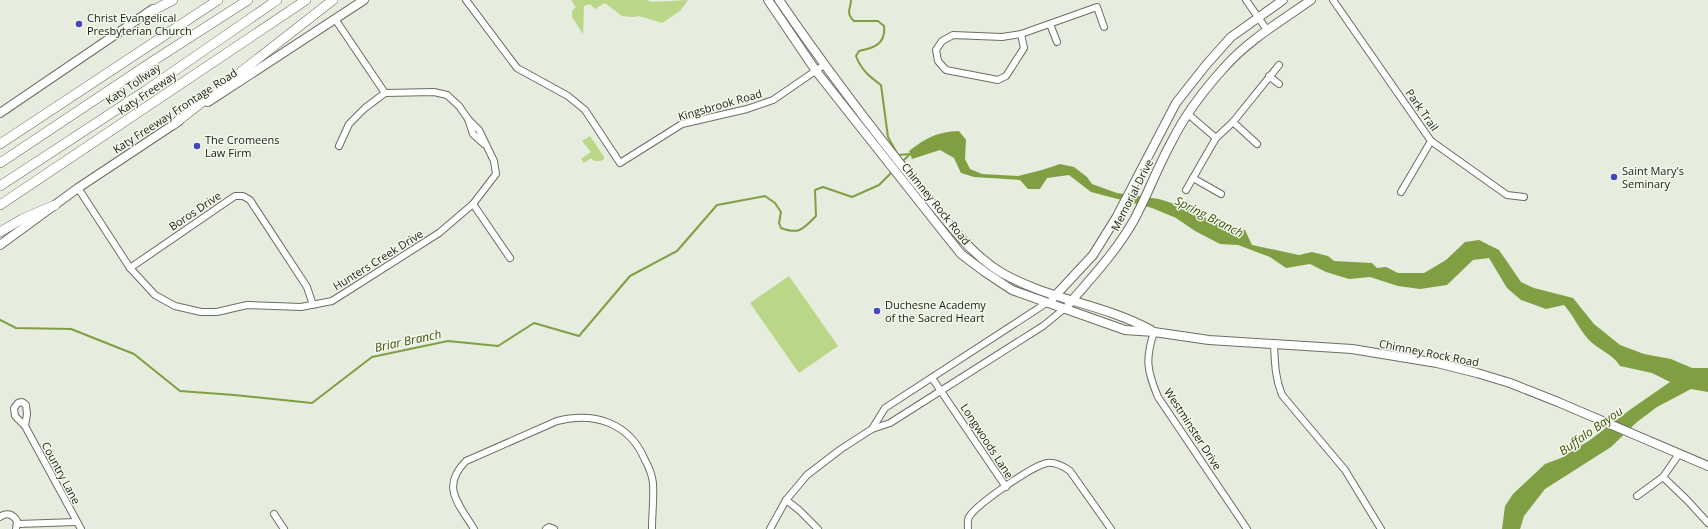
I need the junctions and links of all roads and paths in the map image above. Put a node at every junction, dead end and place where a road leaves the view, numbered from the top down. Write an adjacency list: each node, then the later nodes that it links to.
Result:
1 (167, 0): 16 (main road)
2 (173, 0): 16 (highway)
3 (218, 0): 36 (highway)
4 (248, 0): 39 (highway, Katy Tollway)
5 (277, 0): 41 (highway, Katy Tollway)
6 (306, 0): 48 (highway, Katy Freeway)
7 (333, 0): 33 (highway)
8 (364, 0): 18 (main road, Katy Freeway Frontage Road)
9 (466, 0): 26 (street, Kingsbrook Road)
10 (768, 0): 26 (main road, Chimney Rock Road)
11 (780, 0): 24 (main road, Chimney Rock Road)
12 (1246, 0): 17 (street)
13 (1283, 0): 17 (main road, Memorial Drive)
14 (1311, 0): 21 (main road, Memorial Drive)
15 (1333, 0): 35 (street, Park Trail)
16 (148, 12): 30 (main road)
17 (1258, 17): 21 (street); 56 (main road, Memorial Drive)
18 (335, 19): 29 (street); 33 (main road, Katy Freeway Frontage Road)
19 (1050, 24): 20 (street); 22 (street); 23 (street)
20 (1104, 28)
21 (1267, 30): 31 (main road, Memorial Drive)
22 (1021, 34): 22 (street)
23 (1057, 42)
24 (824, 65): 26 (street, Kingsbrook Road); 50 (main road, Chimney Rock Road)
25 (1279, 65): 27 (street)
26 (816, 71): 51 (main road, Chimney Rock Road)
27 (1269, 76): 28 (street); 32 (street)
28 (1279, 84)
29 (386, 93): 38 (street); 47 (street, Hunters Creek Drive)
30 (0, 113)
31 (1188, 114): 34 (street); 57 (main road, Memorial Drive)
32 (1234, 122): 34 (street); 37 (street)
33 (174, 124): 42 (main road, Katy Freeway Frontage Road)
34 (1216, 138): 40 (street)
35 (1431, 141): 44 (street); 46 (street, Park Trail)
36 (0, 144)
37 (1257, 144)
38 (339, 146)
39 (0, 163)
40 (1193, 178): 43 (street); 45 (street)
41 (0, 186)
42 (78, 188): 49 (main road, Katy Freeway Frontage Road); 55 (street, Hunters Creek Drive)
43 (1186, 190)
44 (1401, 192)
45 (1220, 194)
46 (1524, 197)
47 (473, 204): 54 (street); 59 (street, Hunters Creek Drive)
48 (0, 205)
49 (55, 205): 52 (highway); 53 (main road, Katy Freeway Frontage Road)
50 (949, 223): 51 (main road); 56 (main road, Chimney Rock Road)
51 (941, 229): 58 (main road, Chimney Rock Road)
52 (0, 232)
53 (0, 245)
54 (510, 258)
55 (130, 268): 59 (street, Hunters Creek Drive); 59 (street, Boros Drive)
56 (1056, 296): 57 (main road, Chimney Rock Road); 58 (main road, Memorial Drive)
57 (1072, 300): 60 (main road, Memorial Drive); 61 (main road, Chimney Rock Road)
58 (1048, 302): 60 (main road, Chimney Rock Road); 63 (street, Memorial Drive)
59 (314, 306)
60 (1065, 308): 61 (main road, Chimney Rock Road); 64 (street, Memorial Drive)
61 (1154, 332): 62 (main road, Chimney Rock Road); 88 (street, Westminster Drive)
62 (1274, 345): 67 (main road, Chimney Rock Road); 89 (street)
63 (932, 378): 64 (street, Longwoods Lane); 66 (street, Memorial Drive)
64 (942, 390): 66 (street, Memorial Drive); 70 (street, Longwoods Lane)
65 (25, 426): 75 (street, Country Lane)
66 (872, 429): 72 (street, Memorial Drive)
67 (1679, 454): 68 (main road, Chimney Rock Road); 69 (street)
68 (1708, 466)
69 (1663, 477): 71 (street); 76 (street)
70 (1006, 487): 86 (street, Longwoods Lane); 87 (street)
71 (1637, 496)
72 (786, 500): 84 (street, Memorial Drive); 85 (street)
73 (274, 514): 79 (street)
74 (0, 517): 77 (street)
75 (76, 522): 77 (street); 78 (street, Country Lane)
76 (1708, 523)
77 (17, 526)
78 (81, 529)
79 (284, 529)
80 (474, 529): 83 (street)
81 (546, 529): 82 (street)
82 (554, 529)
83 (652, 529)
84 (770, 529)
85 (818, 529)
86 (968, 529)
87 (1111, 529)
88 (1247, 529)
89 (1381, 529)

